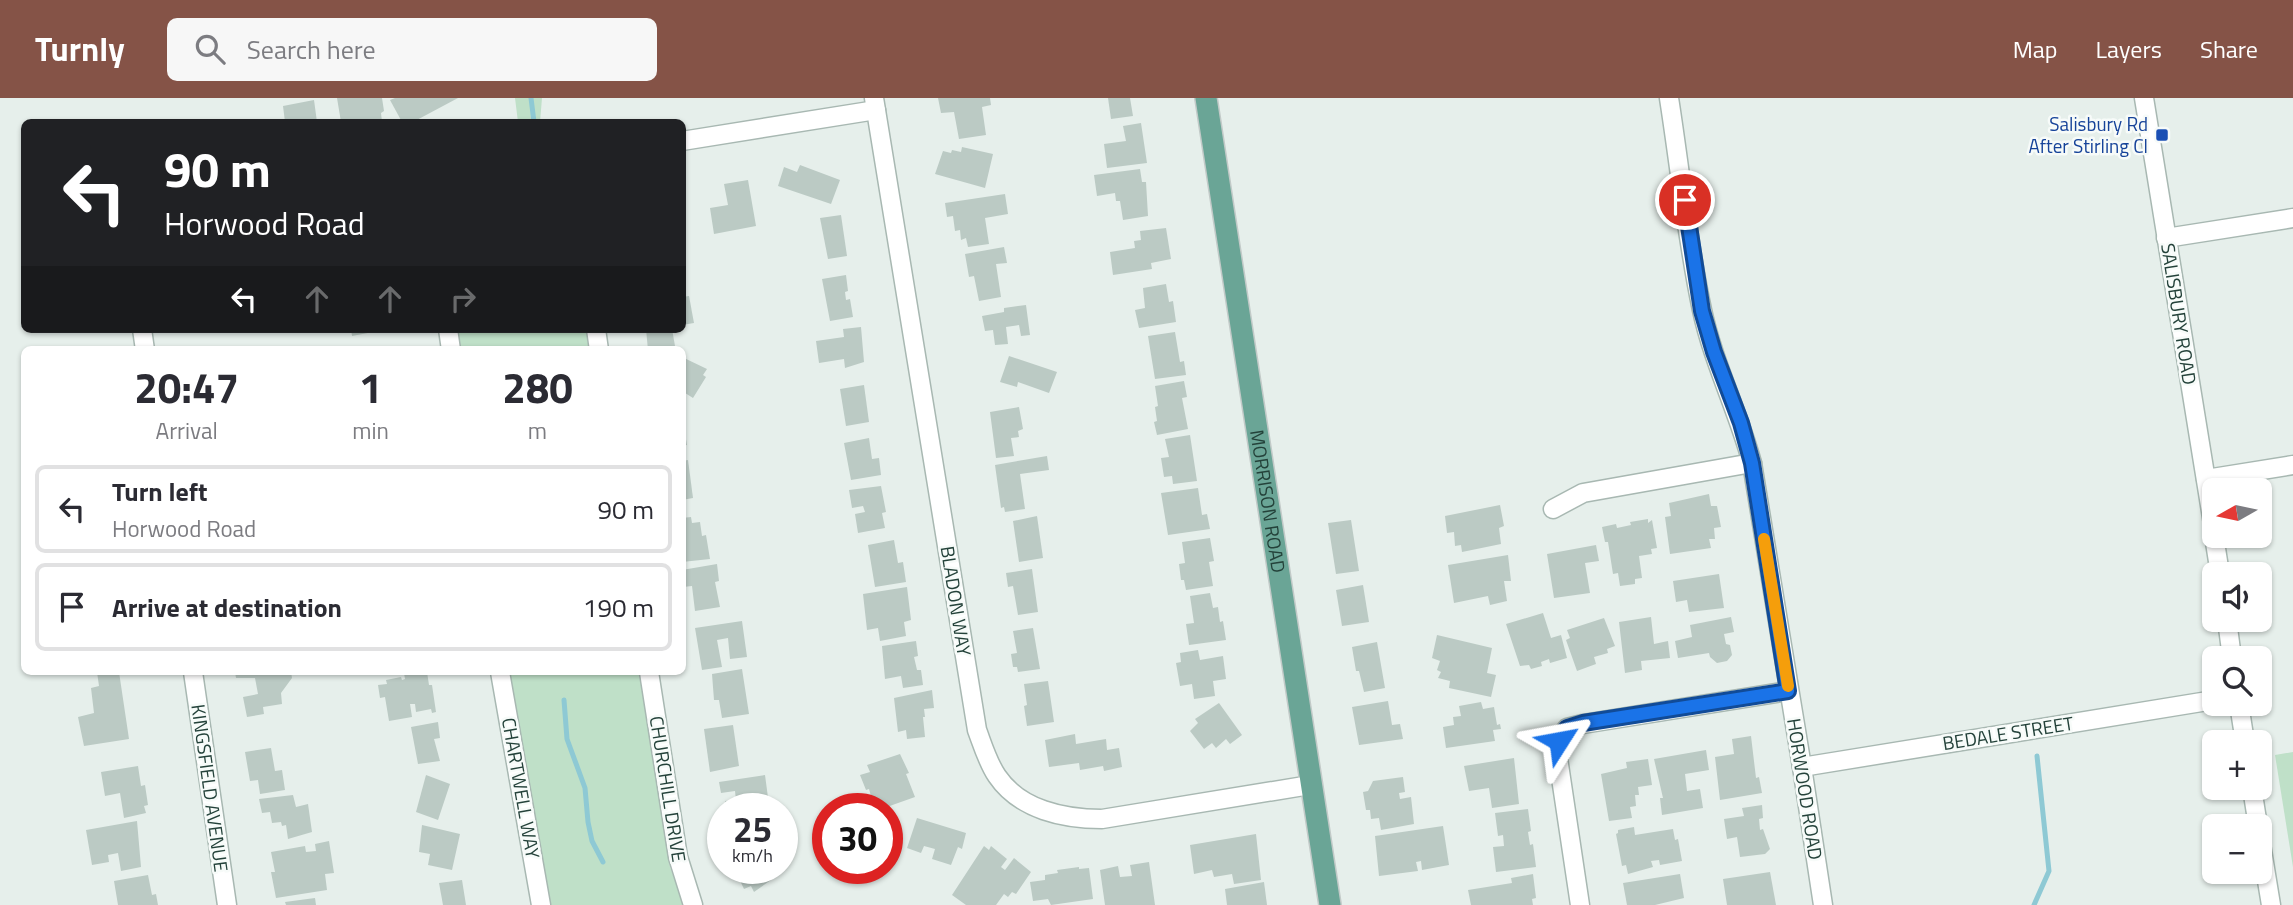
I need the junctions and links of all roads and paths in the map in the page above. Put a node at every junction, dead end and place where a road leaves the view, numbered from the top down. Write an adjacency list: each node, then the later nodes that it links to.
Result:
1 (1206, 98): 19 (main road, MORRISON ROAD)
2 (1669, 98): 8 (street, HORWOOD ROAD)
3 (2144, 98): 7 (street, SALISBURY ROAD)
4 (875, 104): 5 (street); 19 (street, BLADON WAY)
5 (686, 140)
6 (2293, 218): 7 (street)
7 (2166, 238): 10 (street, SALISBURY ROAD)
8 (1752, 463): 12 (street); 16 (street, HORWOOD ROAD)
9 (2293, 465): 11 (street)
10 (2206, 478)
11 (2212, 478)
12 (1553, 509)
13 (193, 675): 21 (street, KINGSFIELD AVENUE)
14 (501, 675): 22 (street, CHARTWELL WAY)
15 (649, 675): 23 (street, CHURCHILL DRIVE)
16 (1788, 691): 18 (street, HORWOOD ROAD); 25 (street)
17 (2202, 702): 18 (street, BEDALE STREET)
18 (1802, 766): 26 (street, HORWOOD ROAD)
19 (1310, 785): 24 (main road, MORRISON ROAD)
20 (2268, 884): 27 (street)
21 (227, 905)
22 (541, 905)
23 (693, 905)
24 (1330, 905)
25 (1580, 905)
26 (1823, 905)
27 (2271, 905)

